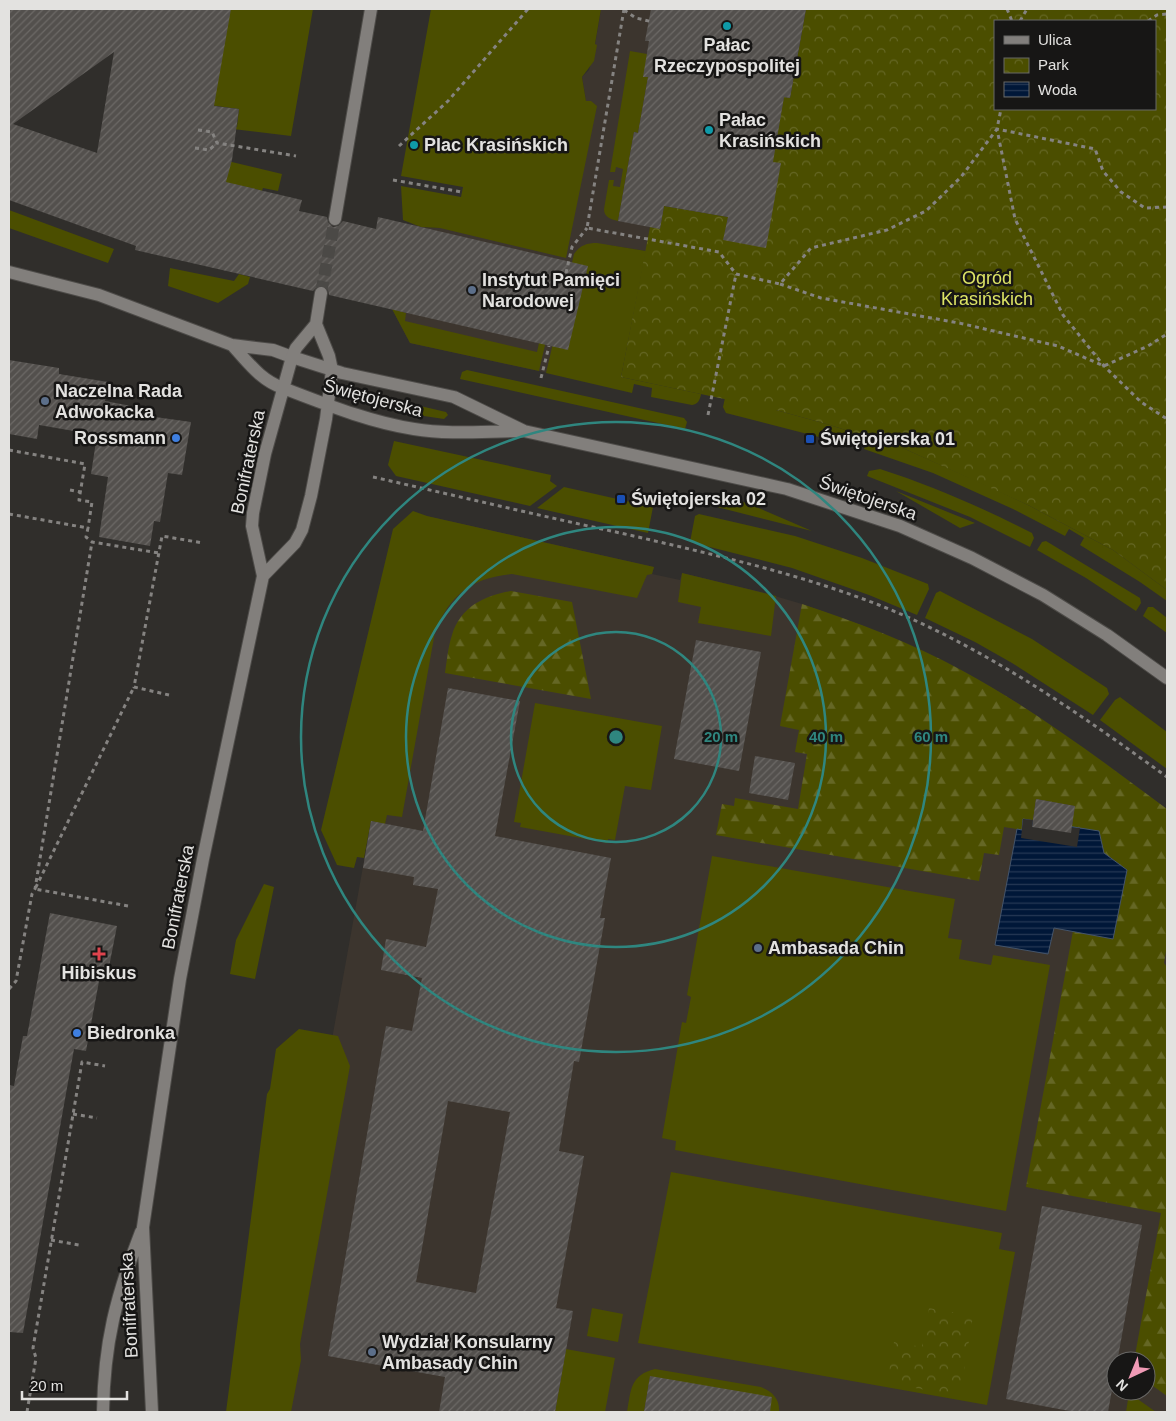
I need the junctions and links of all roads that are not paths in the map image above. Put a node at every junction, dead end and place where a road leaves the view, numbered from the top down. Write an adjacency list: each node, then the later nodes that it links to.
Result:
1 (371, 9): 2 (street)
2 (335, 219)
3 (9, 272): 6 (street, Świętojerska)
4 (321, 293): 5 (street)
5 (316, 324): 7 (street); 8 (street)
6 (232, 344): 7 (street, Świętojerska); 9 (street, Świętojerska)
7 (292, 357): 8 (street, Świętojerska); 9 (street, Bonifraterska)
8 (332, 370): 10 (street); 11 (street, Świętojerska)
9 (283, 388): 10 (street, Świętojerska); 12 (street, Bonifraterska)
10 (328, 405): 11 (street, Świętojerska); 12 (street)
11 (524, 431): 13 (street, Świętojerska)
12 (263, 576): 14 (street, Bonifraterska)
13 (1167, 678)
14 (143, 1227): 15 (street, Bonifraterska); 16 (street, Bonifraterska)
15 (103, 1412)
16 (152, 1412)

